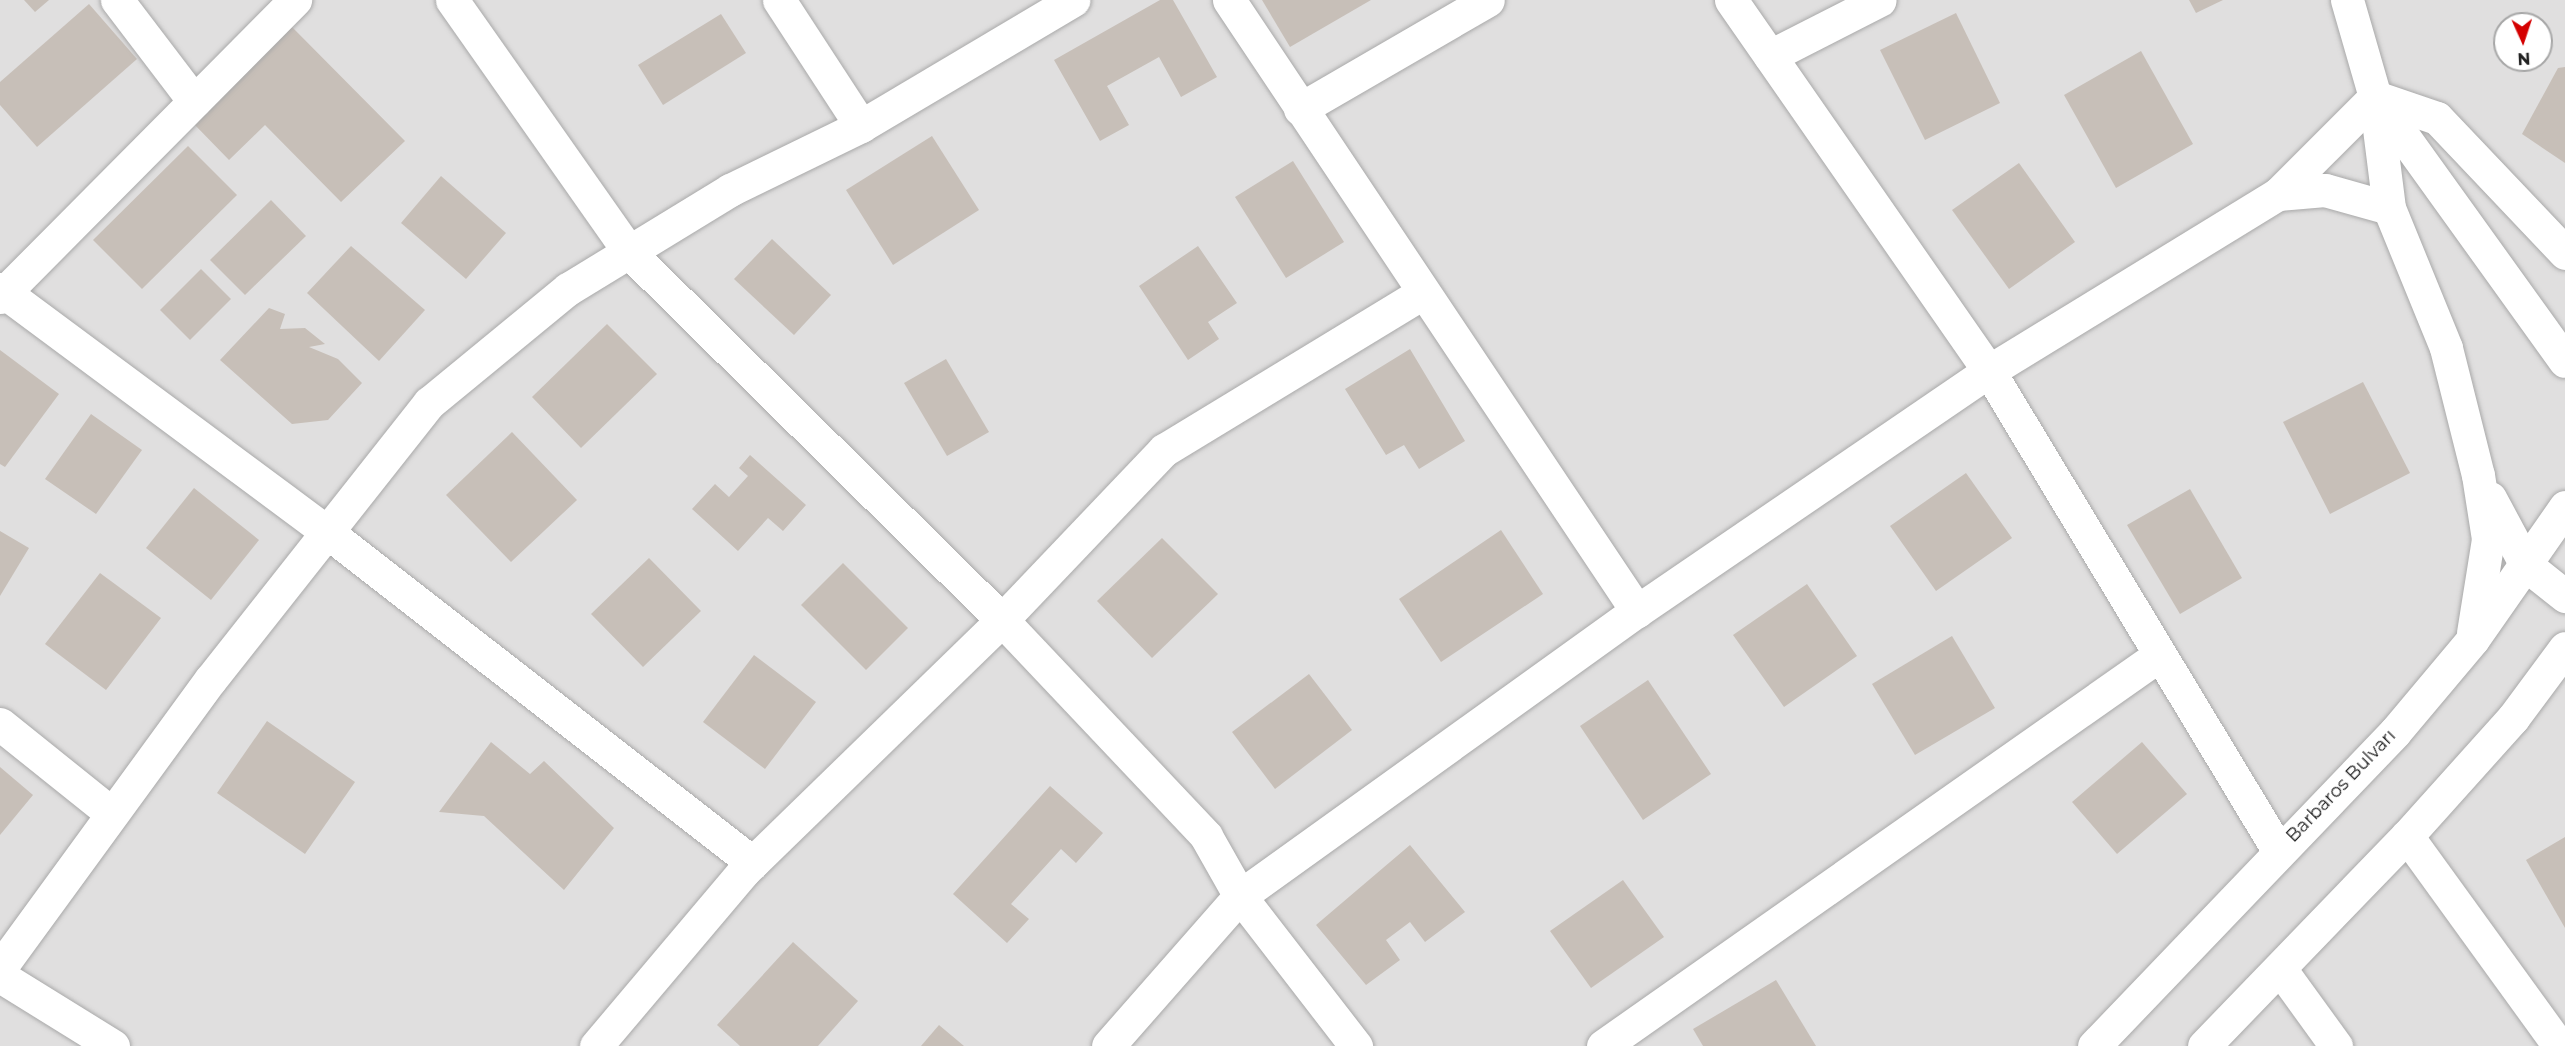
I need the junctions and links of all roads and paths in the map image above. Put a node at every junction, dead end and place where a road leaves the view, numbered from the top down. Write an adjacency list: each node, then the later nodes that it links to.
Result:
1 (117, 0): 13 (street)
2 (295, 0): 13 (street)
3 (452, 0): 18 (street)
4 (779, 0): 15 (street)
5 (1073, 0): 15 (street)
6 (1229, 0): 14 (street)
7 (1488, 0): 14 (street)
8 (1731, 0): 11 (street)
9 (1880, 0): 11 (street)
10 (2347, 0): 12 (street)
11 (1770, 56): 23 (street)
12 (2375, 97): 16 (street); 17 (street); 19 (street); 22 (street)
13 (194, 101): 20 (street)
14 (1300, 109): 21 (street)
15 (861, 126): 18 (street)
16 (2278, 195): 17 (street); 23 (street)
17 (2389, 208): 24 (street)
18 (629, 252): 26 (street); 30 (street)
19 (2565, 253)
20 (1, 293): 26 (street)
21 (1422, 293): 29 (street); 30 (street)
22 (2565, 361)
23 (1989, 371): 29 (street); 33 (street)
24 (2478, 475): 27 (street); 31 (street)
25 (2565, 507): 27 (street, Barbaros Bulvarı)
26 (327, 532): 35 (street); 38 (street)
27 (2526, 565): 28 (street); 31 (street, Barbaros Bulvarı)
28 (2565, 596)
29 (1637, 611): 39 (street)
30 (1002, 620): 38 (street); 39 (street)
31 (2473, 639): 37 (street, Barbaros Bulvarı)
32 (2565, 648): 36 (street)
33 (2158, 656): 37 (street); 43 (street)
34 (0, 724): 35 (street)
35 (111, 813): 40 (street)
36 (2407, 836): 41 (street); 52 (street)
37 (2278, 850): 49 (street, Barbaros Bulvarı)
38 (753, 863): 45 (street)
39 (1240, 896): 46 (street); 47 (street)
40 (0, 968)
41 (2281, 970): 50 (street); 51 (street)
42 (0, 976): 44 (street)
43 (1640, 1036): 48 (street)
44 (114, 1046)
45 (596, 1046)
46 (1108, 1046)
47 (1356, 1046)
48 (1603, 1046)
49 (2094, 1046)
50 (2204, 1046)
51 (2336, 1046)
52 (2559, 1046)

